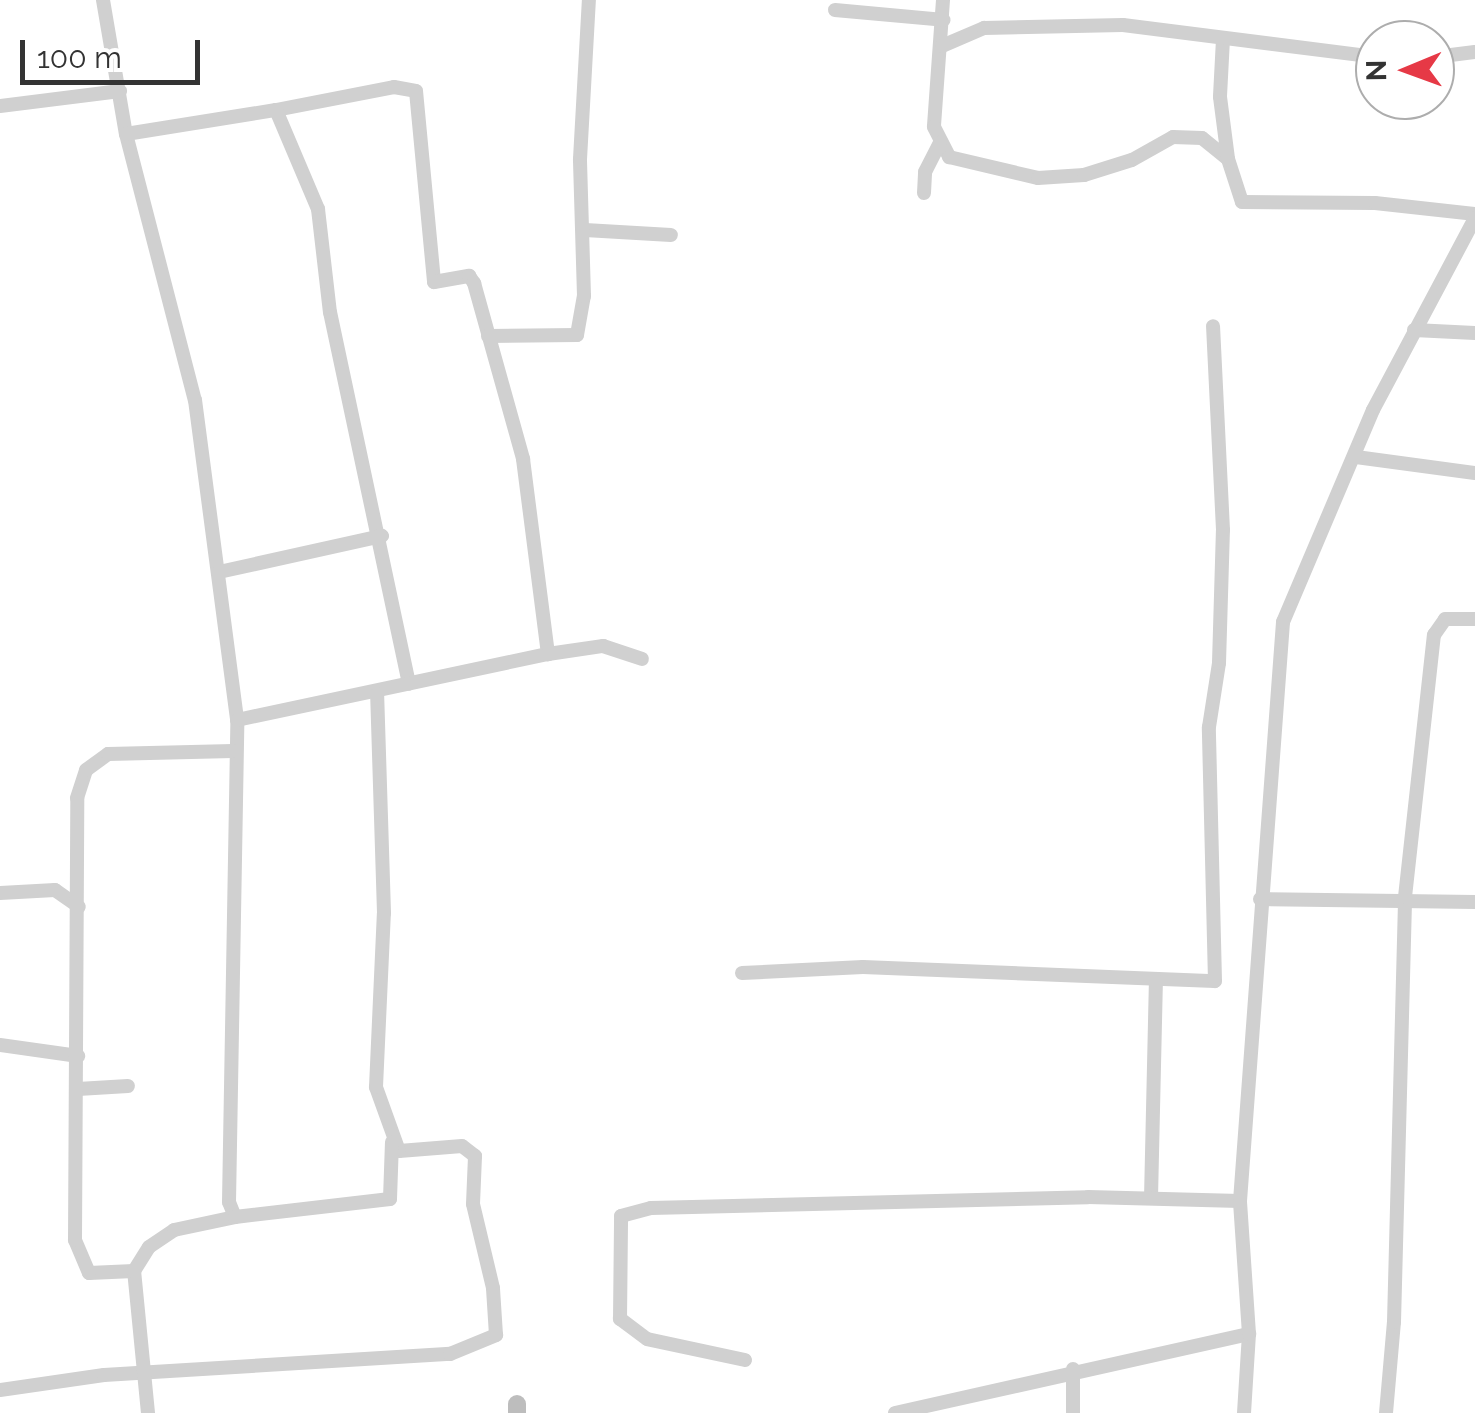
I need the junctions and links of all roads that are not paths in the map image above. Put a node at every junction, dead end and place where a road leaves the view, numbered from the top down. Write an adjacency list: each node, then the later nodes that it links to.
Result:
1 (102, 0): 9 (street)
2 (589, 0): 17 (street)
3 (942, 0): 5 (street)
4 (835, 10): 5 (street)
5 (944, 20): 7 (street)
6 (1223, 40): 7 (street); 8 (street); 14 (street)
7 (942, 46): 13 (street)
8 (1355, 54)
9 (120, 91): 10 (street); 12 (street)
10 (0, 106)
11 (276, 110): 12 (street); 22 (street); 25 (street)
12 (126, 134): 26 (street)
13 (940, 143): 14 (street); 15 (street)
14 (1228, 158): 16 (street)
15 (924, 193)
16 (1475, 216): 20 (street)
17 (584, 230): 18 (street); 22 (street)
18 (671, 235)
19 (1213, 326): 40 (street)
20 (1414, 330): 21 (street); 23 (street)
21 (1475, 332)
22 (488, 336): 28 (street)
23 (1356, 457): 24 (street); 36 (street)
24 (1475, 472)
25 (382, 536): 26 (street); 30 (street)
26 (220, 572): 32 (street)
27 (1475, 619): 35 (street)
28 (548, 654): 29 (street); 30 (street)
29 (642, 659)
30 (410, 684): 31 (street)
31 (378, 694): 32 (street); 45 (street)
32 (237, 720): 33 (street)
33 (233, 751): 38 (street); 48 (street)
34 (0, 893): 38 (street)
35 (1405, 897): 36 (street); 37 (street); 60 (street)
36 (1260, 899): 47 (street)
37 (1475, 902)
38 (79, 907): 42 (street)
39 (742, 973): 40 (street)
40 (1156, 980): 46 (street)
41 (0, 1045): 42 (street)
42 (78, 1056): 44 (street)
43 (128, 1086): 44 (street)
44 (78, 1089): 49 (street)
45 (392, 1140): 48 (street); 53 (street)
46 (1151, 1198): 47 (street); 51 (street)
47 (1240, 1201): 50 (street)
48 (235, 1216): 49 (street)
49 (134, 1271): 53 (street)
50 (1249, 1334): 52 (street); 59 (street)
51 (745, 1360)
52 (1074, 1369): 55 (street); 58 (street)
53 (145, 1374): 54 (street); 56 (street)
54 (0, 1390)
55 (916, 1410): 57 (street)
56 (148, 1413)
57 (895, 1413)
58 (1073, 1413)
59 (1244, 1413)
60 (1386, 1413)

